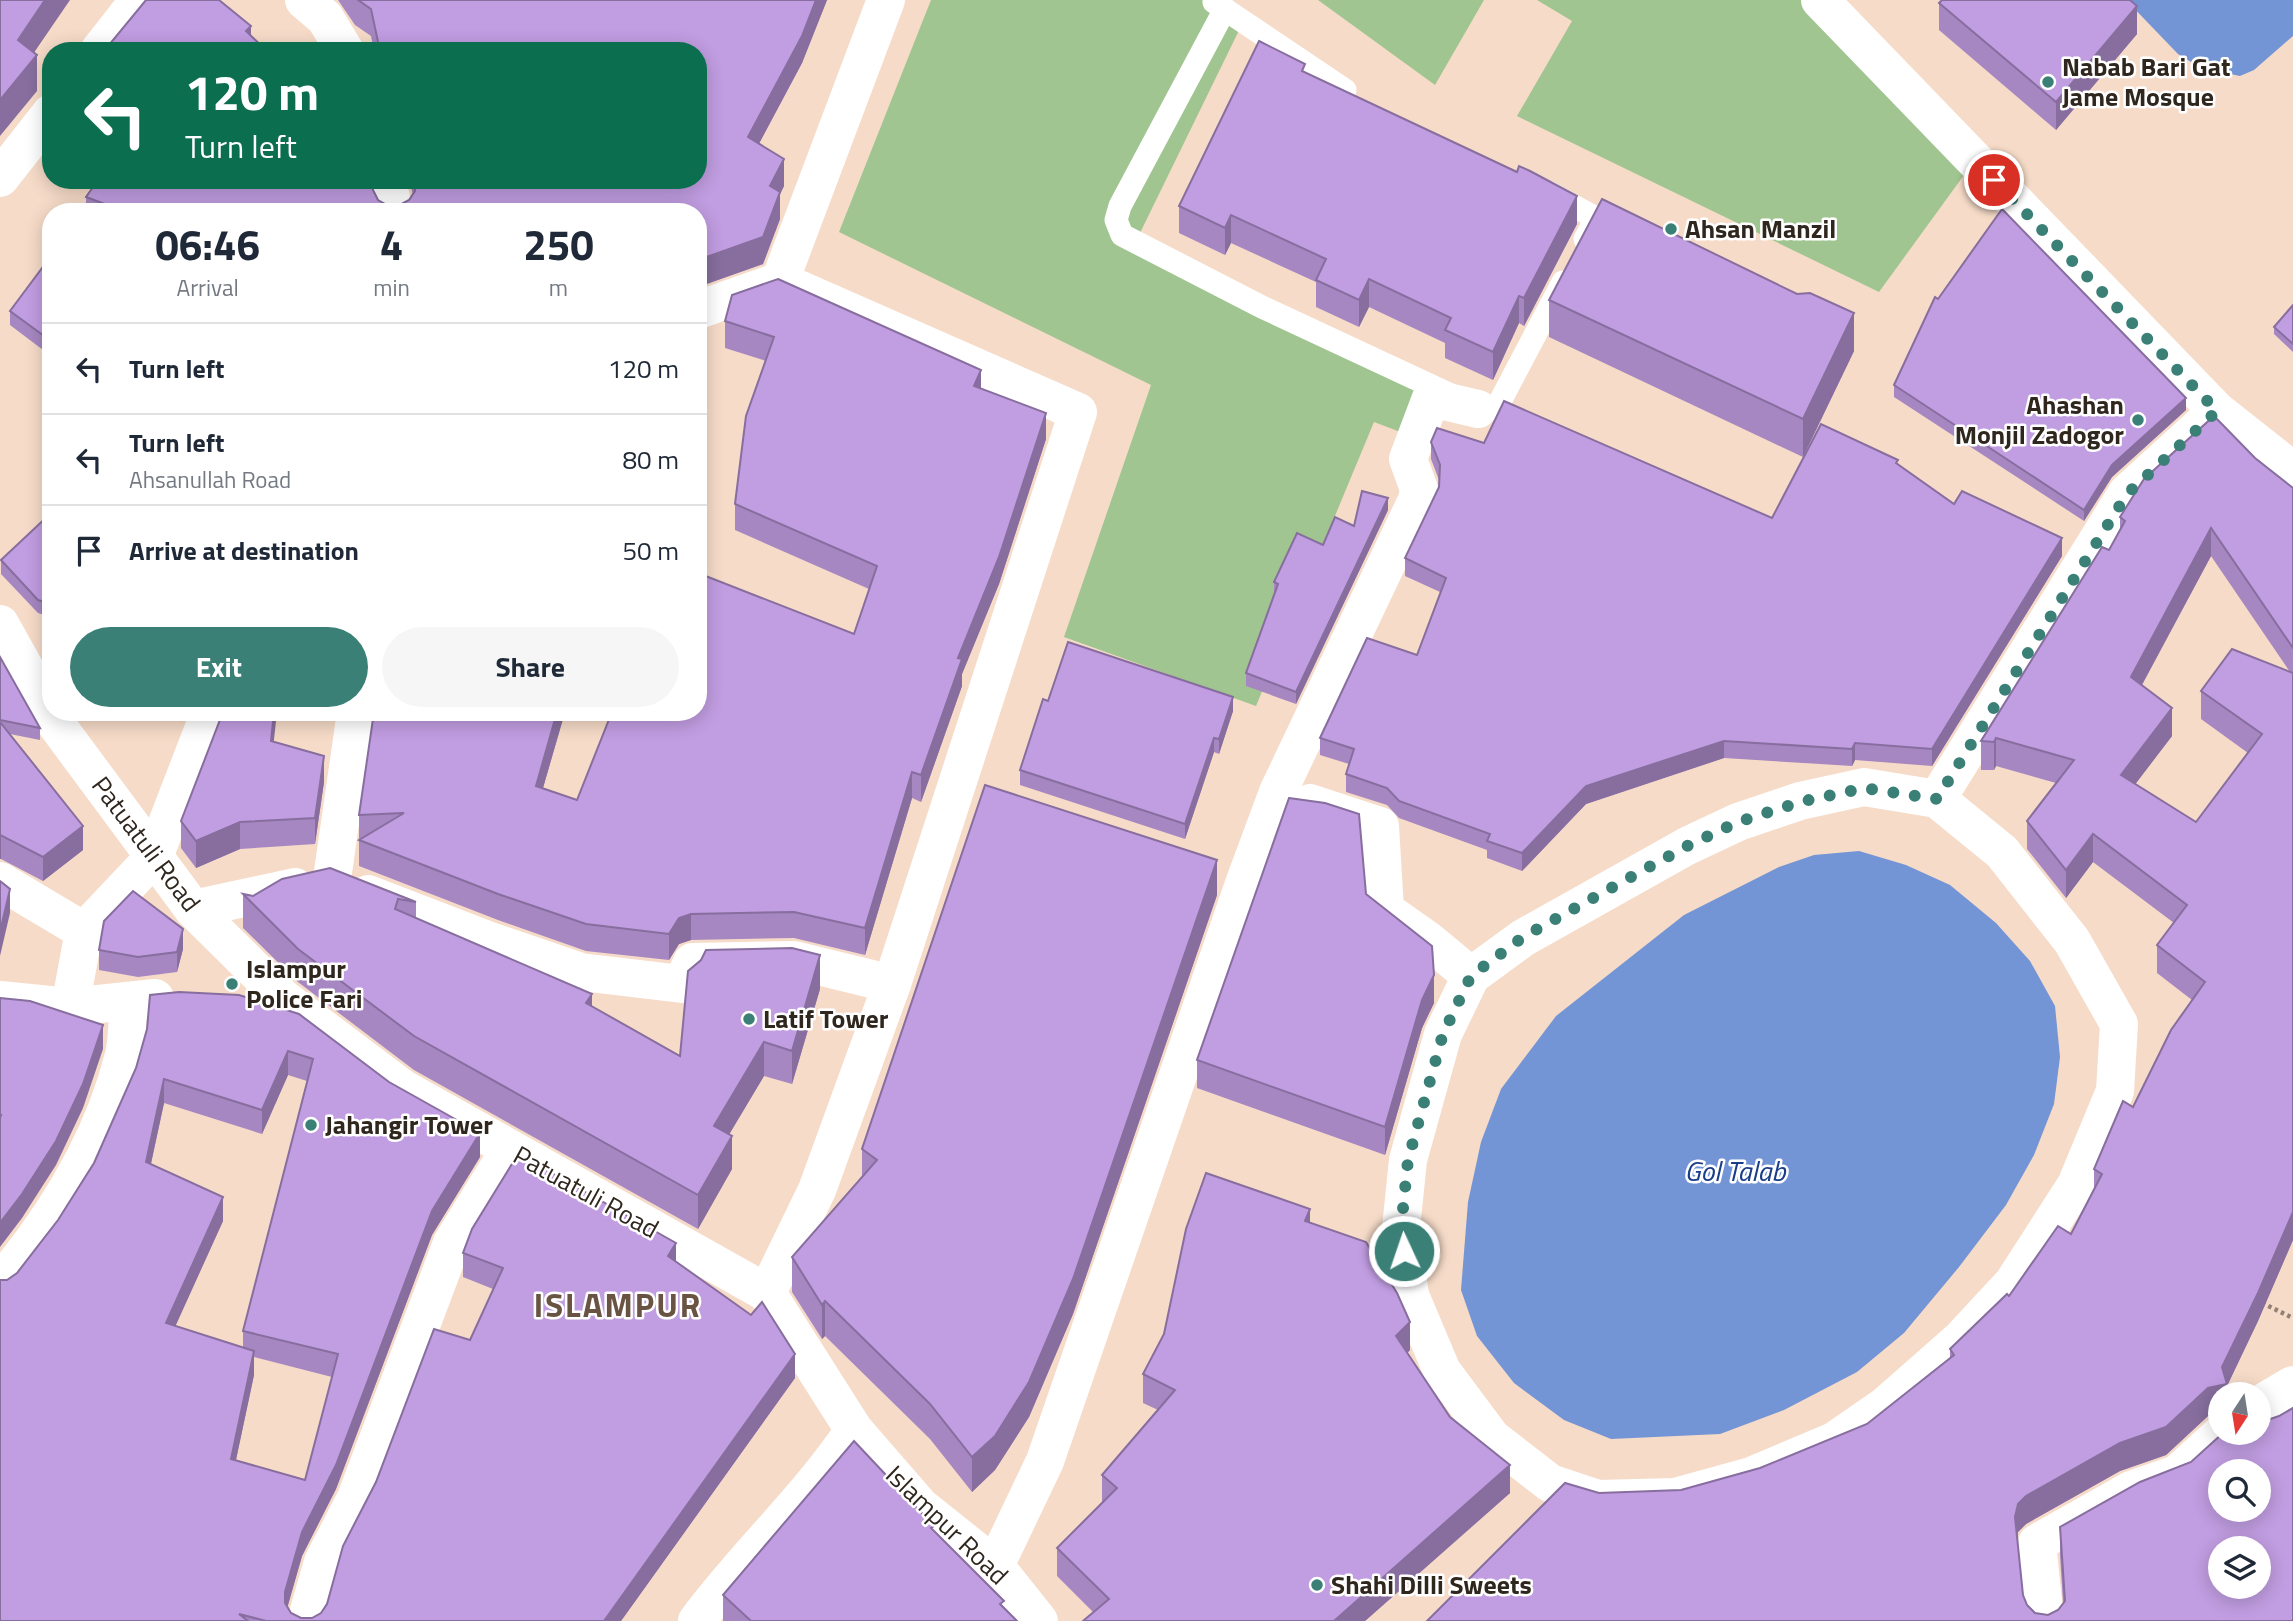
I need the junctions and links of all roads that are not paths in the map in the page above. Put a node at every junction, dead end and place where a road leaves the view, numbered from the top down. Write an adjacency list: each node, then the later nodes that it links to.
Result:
1 (139, 0): 6 (street)
2 (304, 0): 7 (street)
3 (886, 0): 14 (street)
4 (1820, 0): 17 (street)
5 (1218, 4): 8 (lane); 16 (lane)
6 (106, 42)
7 (340, 42)
8 (1345, 90)
9 (42, 124): 10 (street)
10 (0, 178)
11 (1536, 185): 12 (lane)
12 (1597, 218): 13 (lane); 16 (lane)
13 (1621, 230)
14 (780, 281): 15 (street); 34 (street)
15 (707, 307)
16 (1478, 409): 24 (street)
17 (2217, 411): 18 (street); 25 (street)
18 (2293, 471)
19 (0, 624): 20 (street, Patuatuli Road)
20 (42, 699)
21 (54, 721): 26 (street, Patuatuli Road)
22 (207, 721): 26 (street)
23 (355, 721): 28 (street)
24 (1278, 792): 30 (street); 33 (street)
25 (1937, 799): 33 (street); 33 (street)
26 (154, 858): 31 (street, Patuatuli Road); 32 (street)
27 (1206, 868): 30 (street)
28 (332, 878): 31 (street); 34 (street)
29 (0, 881): 32 (street)
30 (1245, 881): 50 (street)
31 (193, 909): 37 (street, Patuatuli Road)
32 (84, 931): 40 (street)
33 (1471, 976)
34 (892, 984): 43 (street)
35 (191, 995): 39 (street)
36 (231, 997): 37 (street)
37 (284, 999): 41 (street, Patuatuli Road)
38 (0, 1000): 40 (street)
39 (129, 1001): 40 (street); 42 (street)
40 (70, 1007)
41 (510, 1149): 43 (street, Patuatuli Road); 51 (street)
42 (0, 1283)
43 (767, 1293): 48 (street, Patuatuli Road)
44 (2293, 1385): 45 (street)
45 (2272, 1398)
46 (2272, 1408): 47 (street)
47 (2293, 1412)
48 (854, 1430): 50 (street, Islampur Road); 52 (street)
49 (2208, 1446): 54 (street)
50 (995, 1566): 53 (street, Islampur Road)
51 (306, 1621)
52 (697, 1621)
53 (1039, 1621)
54 (2045, 1621)

